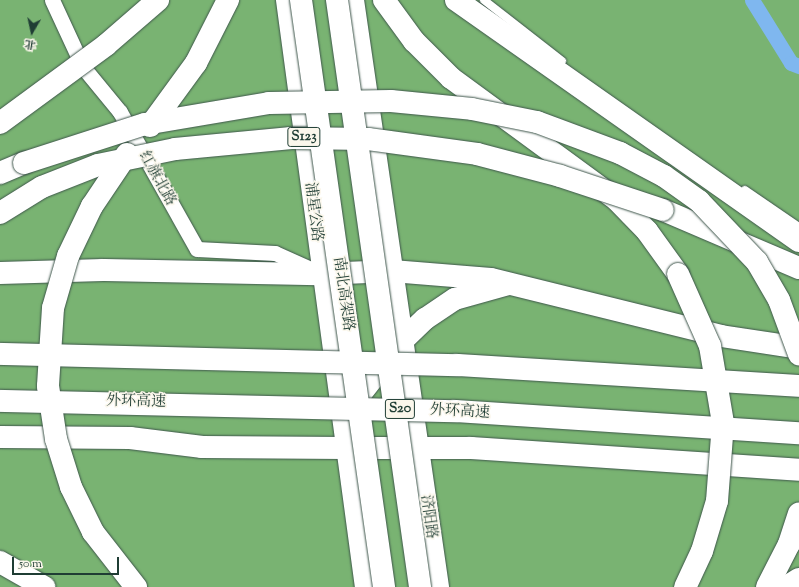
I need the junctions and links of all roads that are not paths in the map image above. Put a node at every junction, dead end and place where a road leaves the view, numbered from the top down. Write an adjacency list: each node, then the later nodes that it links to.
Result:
1 (52, 0): 21 (street, 红旗北路)
2 (158, 0): 11 (main road, bridge)
3 (228, 0): 41 (main road, bridge)
4 (287, 0): 21 (main road, 浦星公路 / S123)
5 (301, 0): 43 (main road, 南北高架路, bridge)
6 (337, 0): 44 (main road, bridge)
7 (353, 0): 19 (main road)
8 (384, 0): 46 (main road, bridge)
9 (456, 0): 14 (main road)
10 (484, 0): 12 (lane)
11 (0, 123)
12 (699, 158)
13 (0, 174): 26 (main road, bridge)
14 (734, 189): 16 (lane); 17 (main road)
15 (0, 213): 18 (main road, bridge)
16 (799, 227)
17 (799, 241)
18 (799, 268)
19 (392, 271): 21 (main road); 22 (main road); 23 (main road)
20 (0, 273): 21 (main road)
21 (321, 274): 29 (main road, 浦星公路 / S123)
22 (506, 285): 23 (main road); 24 (main road)
23 (402, 341): 29 (main road); 32 (main road)
24 (799, 348)
25 (0, 354): 27 (main road, bridge)
26 (799, 354)
27 (799, 386)
28 (0, 401): 30 (main road, 外环高速 / S20, bridge)
29 (341, 418): 33 (main road, 浦星公路 / S123)
30 (799, 432)
31 (0, 437): 33 (main road)
32 (418, 446): 33 (main road); 34 (main road); 45 (main road, 济阳路)
33 (345, 448): 42 (main road)
34 (799, 470)
35 (799, 514): 47 (main road)
36 (0, 562): 40 (main road)
37 (0, 572): 39 (main road)
38 (799, 579): 48 (main road)
39 (18, 587)
40 (44, 587)
41 (136, 587)
42 (366, 587)
43 (384, 587)
44 (420, 587)
45 (438, 587)
46 (685, 587)
47 (767, 587)
48 (786, 587)

